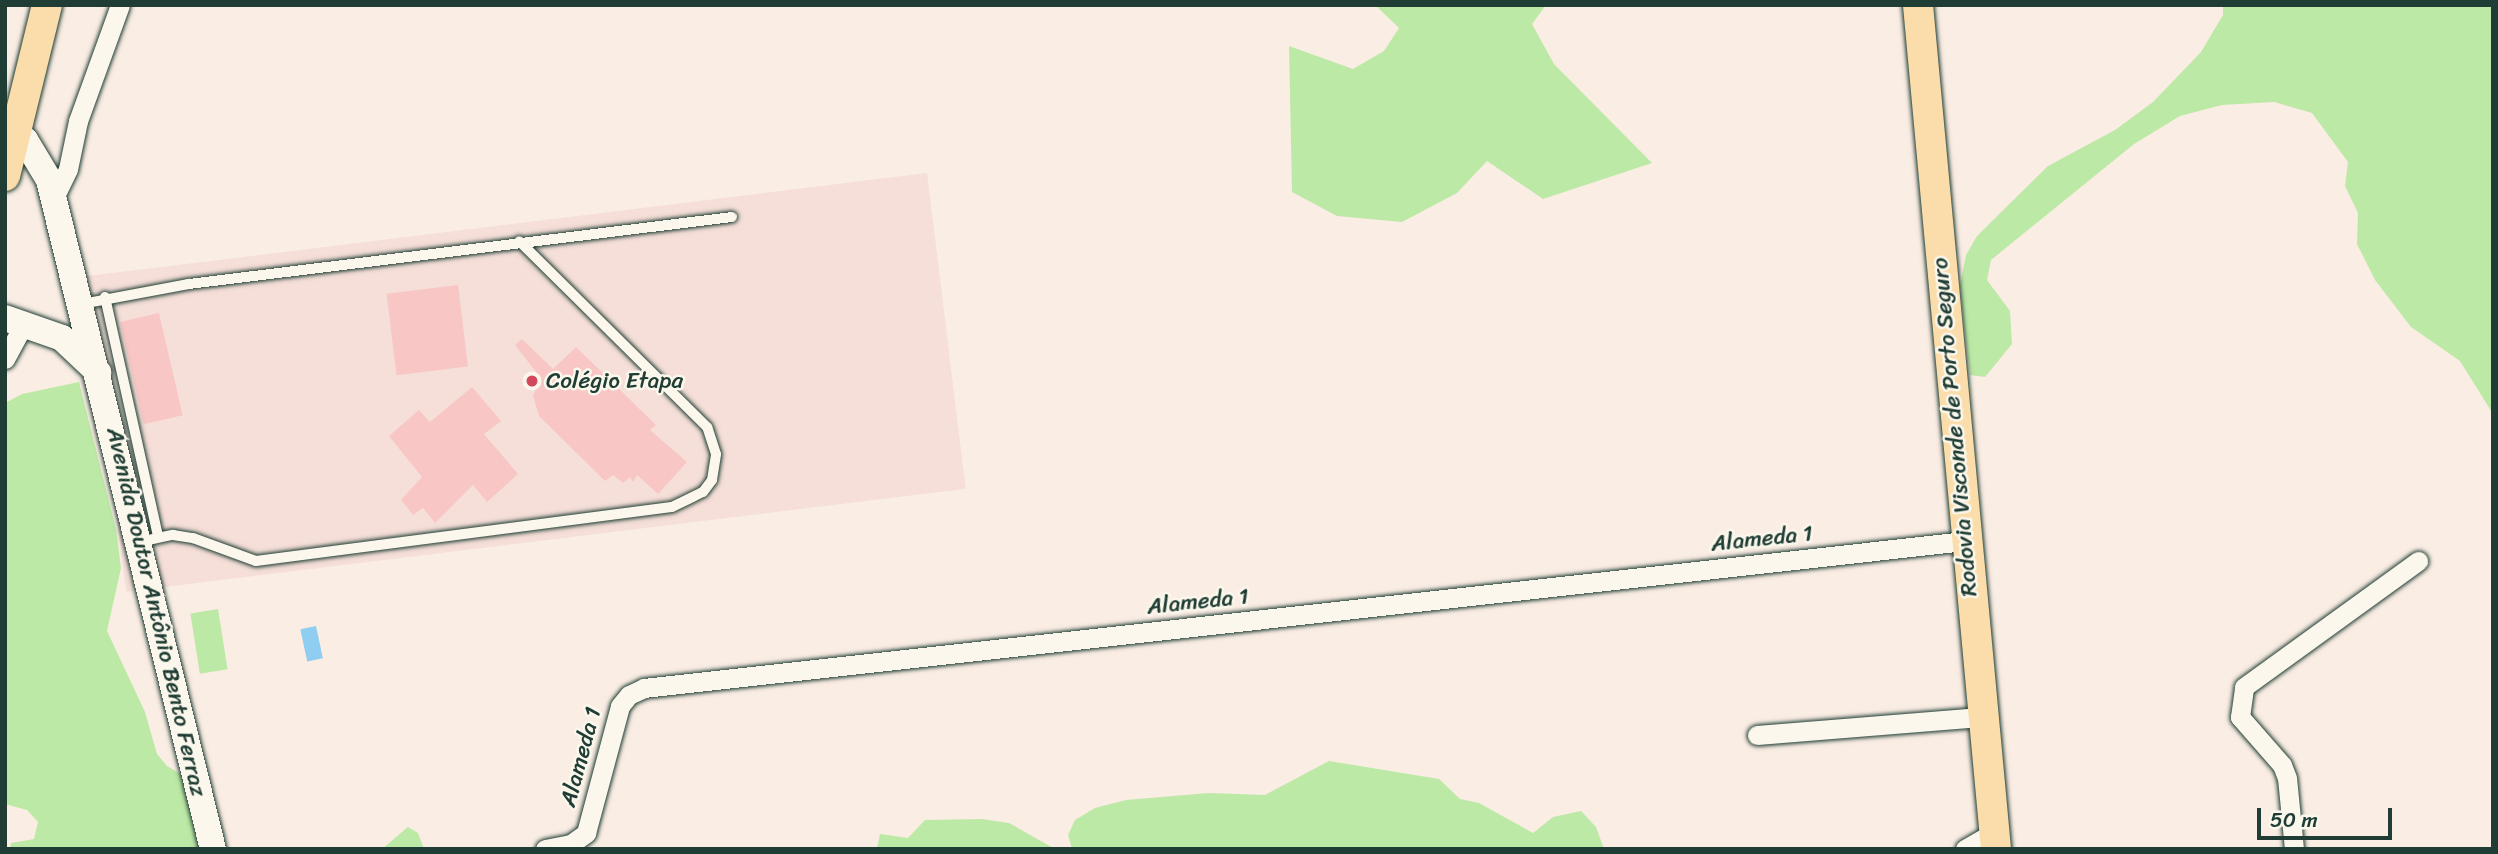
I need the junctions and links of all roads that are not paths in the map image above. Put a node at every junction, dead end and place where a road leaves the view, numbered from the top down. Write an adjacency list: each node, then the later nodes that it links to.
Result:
1 (47, 5): 4 (main road)
2 (120, 5): 6 (street)
3 (1918, 5): 14 (main road, Rodovia Visconde de Porto Seguro)
4 (10, 126): 5 (main road); 6 (main road, Avenida Doutor Antônio Bento Ferraz)
5 (5, 176)
6 (53, 200): 9 (main road, Avenida Doutor Antônio Bento Ferraz)
7 (732, 217): 8 (lane)
8 (519, 241): 9 (lane); 13 (lane)
9 (93, 300): 10 (main road); 12 (main road, Avenida Doutor Antônio Bento Ferraz); 13 (lane)
10 (25, 323): 11 (street); 12 (main road)
11 (5, 359)
12 (99, 374): 13 (main road, Avenida Doutor Antônio Bento Ferraz)
13 (148, 540): 19 (main road, Avenida Doutor Antônio Bento Ferraz)
14 (1964, 541): 16 (main road, Rodovia Visconde de Porto Seguro); 20 (street, Alameda 1)
15 (2418, 561): 22 (street)
16 (1983, 717): 17 (street); 18 (main road, Rodovia Visconde de Porto Seguro)
17 (1757, 735)
18 (1995, 840): 21 (street)
19 (213, 849)
20 (545, 849)
21 (1965, 849)
22 (2294, 849)

